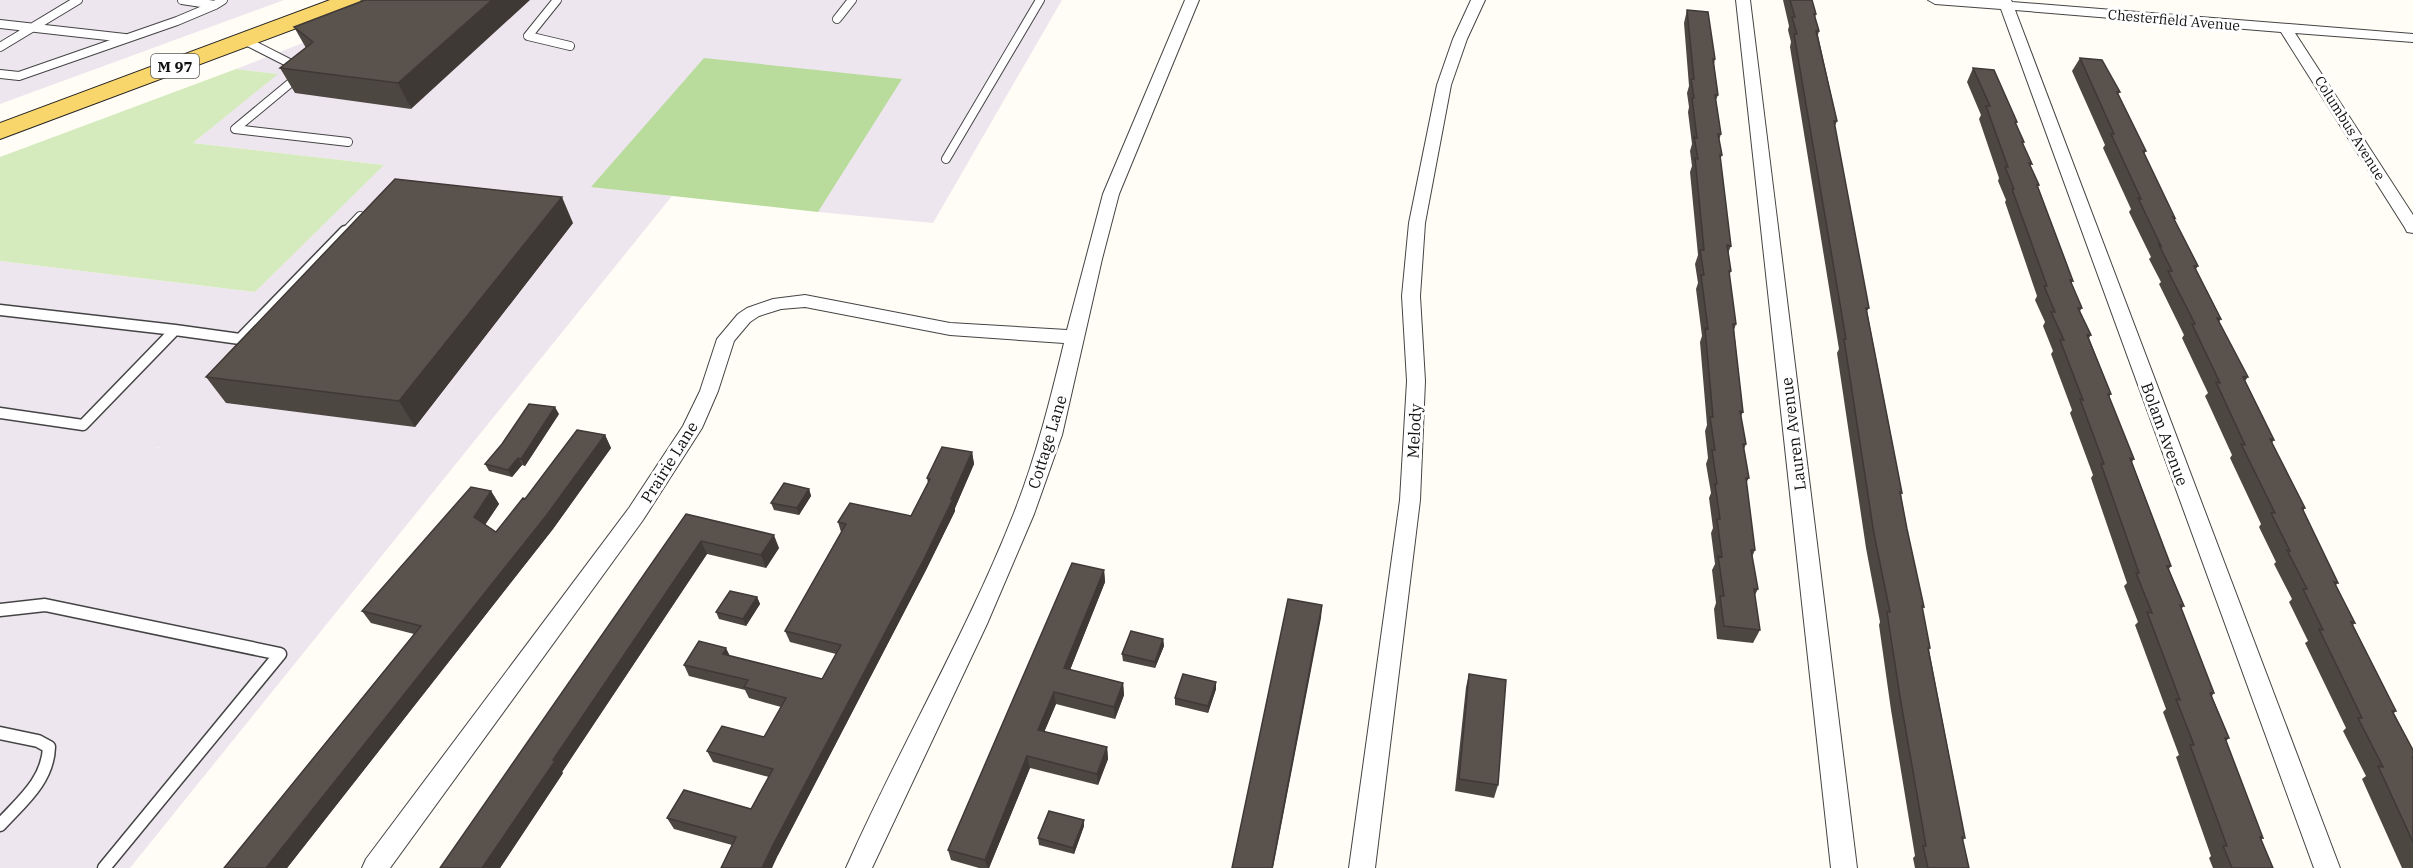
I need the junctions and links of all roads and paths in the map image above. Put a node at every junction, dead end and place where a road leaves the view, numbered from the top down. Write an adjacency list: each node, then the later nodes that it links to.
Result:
1 (78, 0): 16 (lane)
2 (182, 0): 13 (lane)
3 (223, 0): 13 (lane)
4 (350, 0): 20 (main road, M 97)
5 (557, 0): 21 (lane)
6 (852, 0): 14 (lane)
7 (1040, 0): 26 (lane)
8 (1192, 0): 31 (street, Cottage Lane)
9 (1478, 0): 39 (street, Melody)
10 (1743, 0): 40 (street, Lauren Avenue)
11 (1935, 0): 12 (street, Chesterfield Avenue)
12 (2005, 3): 17 (street, Chesterfield Avenue); 41 (street, Bolam Avenue)
13 (214, 4): 18 (lane)
14 (837, 19)
15 (0, 24): 16 (lane)
16 (33, 27): 18 (lane); 22 (lane)
17 (2286, 28): 19 (street, Chesterfield Avenue); 28 (street, Columbus Avenue)
18 (127, 38): 23 (lane)
19 (2413, 38)
20 (244, 40): 24 (main road, M 97); 25 (lane)
21 (570, 46)
22 (0, 47)
23 (0, 74)
24 (0, 132)
25 (348, 142)
26 (946, 159)
27 (365, 211): 30 (lane)
28 (2413, 228)
29 (0, 310): 30 (lane)
30 (175, 330): 32 (lane)
31 (1075, 337): 37 (street, Prairie Lane); 38 (street, Cottage Lane)
32 (0, 413)
33 (0, 610): 36 (lane)
34 (0, 733): 35 (lane)
35 (0, 825)
36 (104, 868)
37 (375, 868)
38 (859, 868)
39 (1362, 868)
40 (1844, 868)
41 (2327, 868)

